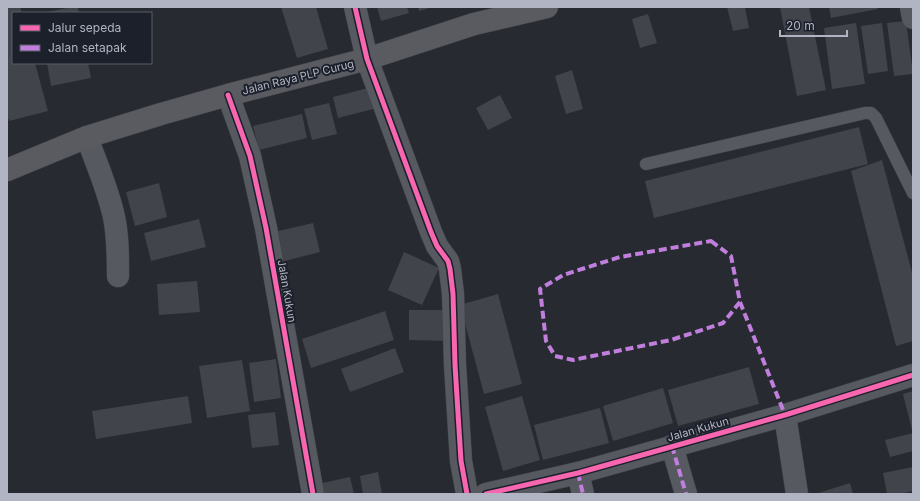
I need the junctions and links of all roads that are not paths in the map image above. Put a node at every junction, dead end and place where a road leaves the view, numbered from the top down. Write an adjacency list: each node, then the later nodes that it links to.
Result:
1 (355, 7): 5 (street)
2 (547, 7): 5 (main road, Jalan Raya PLP Curug)
3 (911, 7): 4 (street)
4 (913, 18)
5 (367, 59): 6 (main road, Jalan Raya PLP Curug); 17 (street)
6 (228, 95): 7 (main road, Jalan Raya PLP Curug); 16 (street, Jalan Kukun)
7 (87, 137): 9 (main road, Jalan Raya PLP Curug); 11 (street)
8 (646, 164): 10 (lane)
9 (7, 170)
10 (913, 193)
11 (118, 276)
12 (913, 375): 13 (street, Jalan Kukun)
13 (785, 415): 14 (street, Jalan Kukun); 21 (street)
14 (672, 446): 15 (street, Jalan Kukun); 20 (street)
15 (578, 473): 18 (street, Jalan Kukun); 19 (street)
16 (313, 494)
17 (467, 494)
18 (486, 494)
19 (582, 494)
20 (686, 494)
21 (797, 494)

